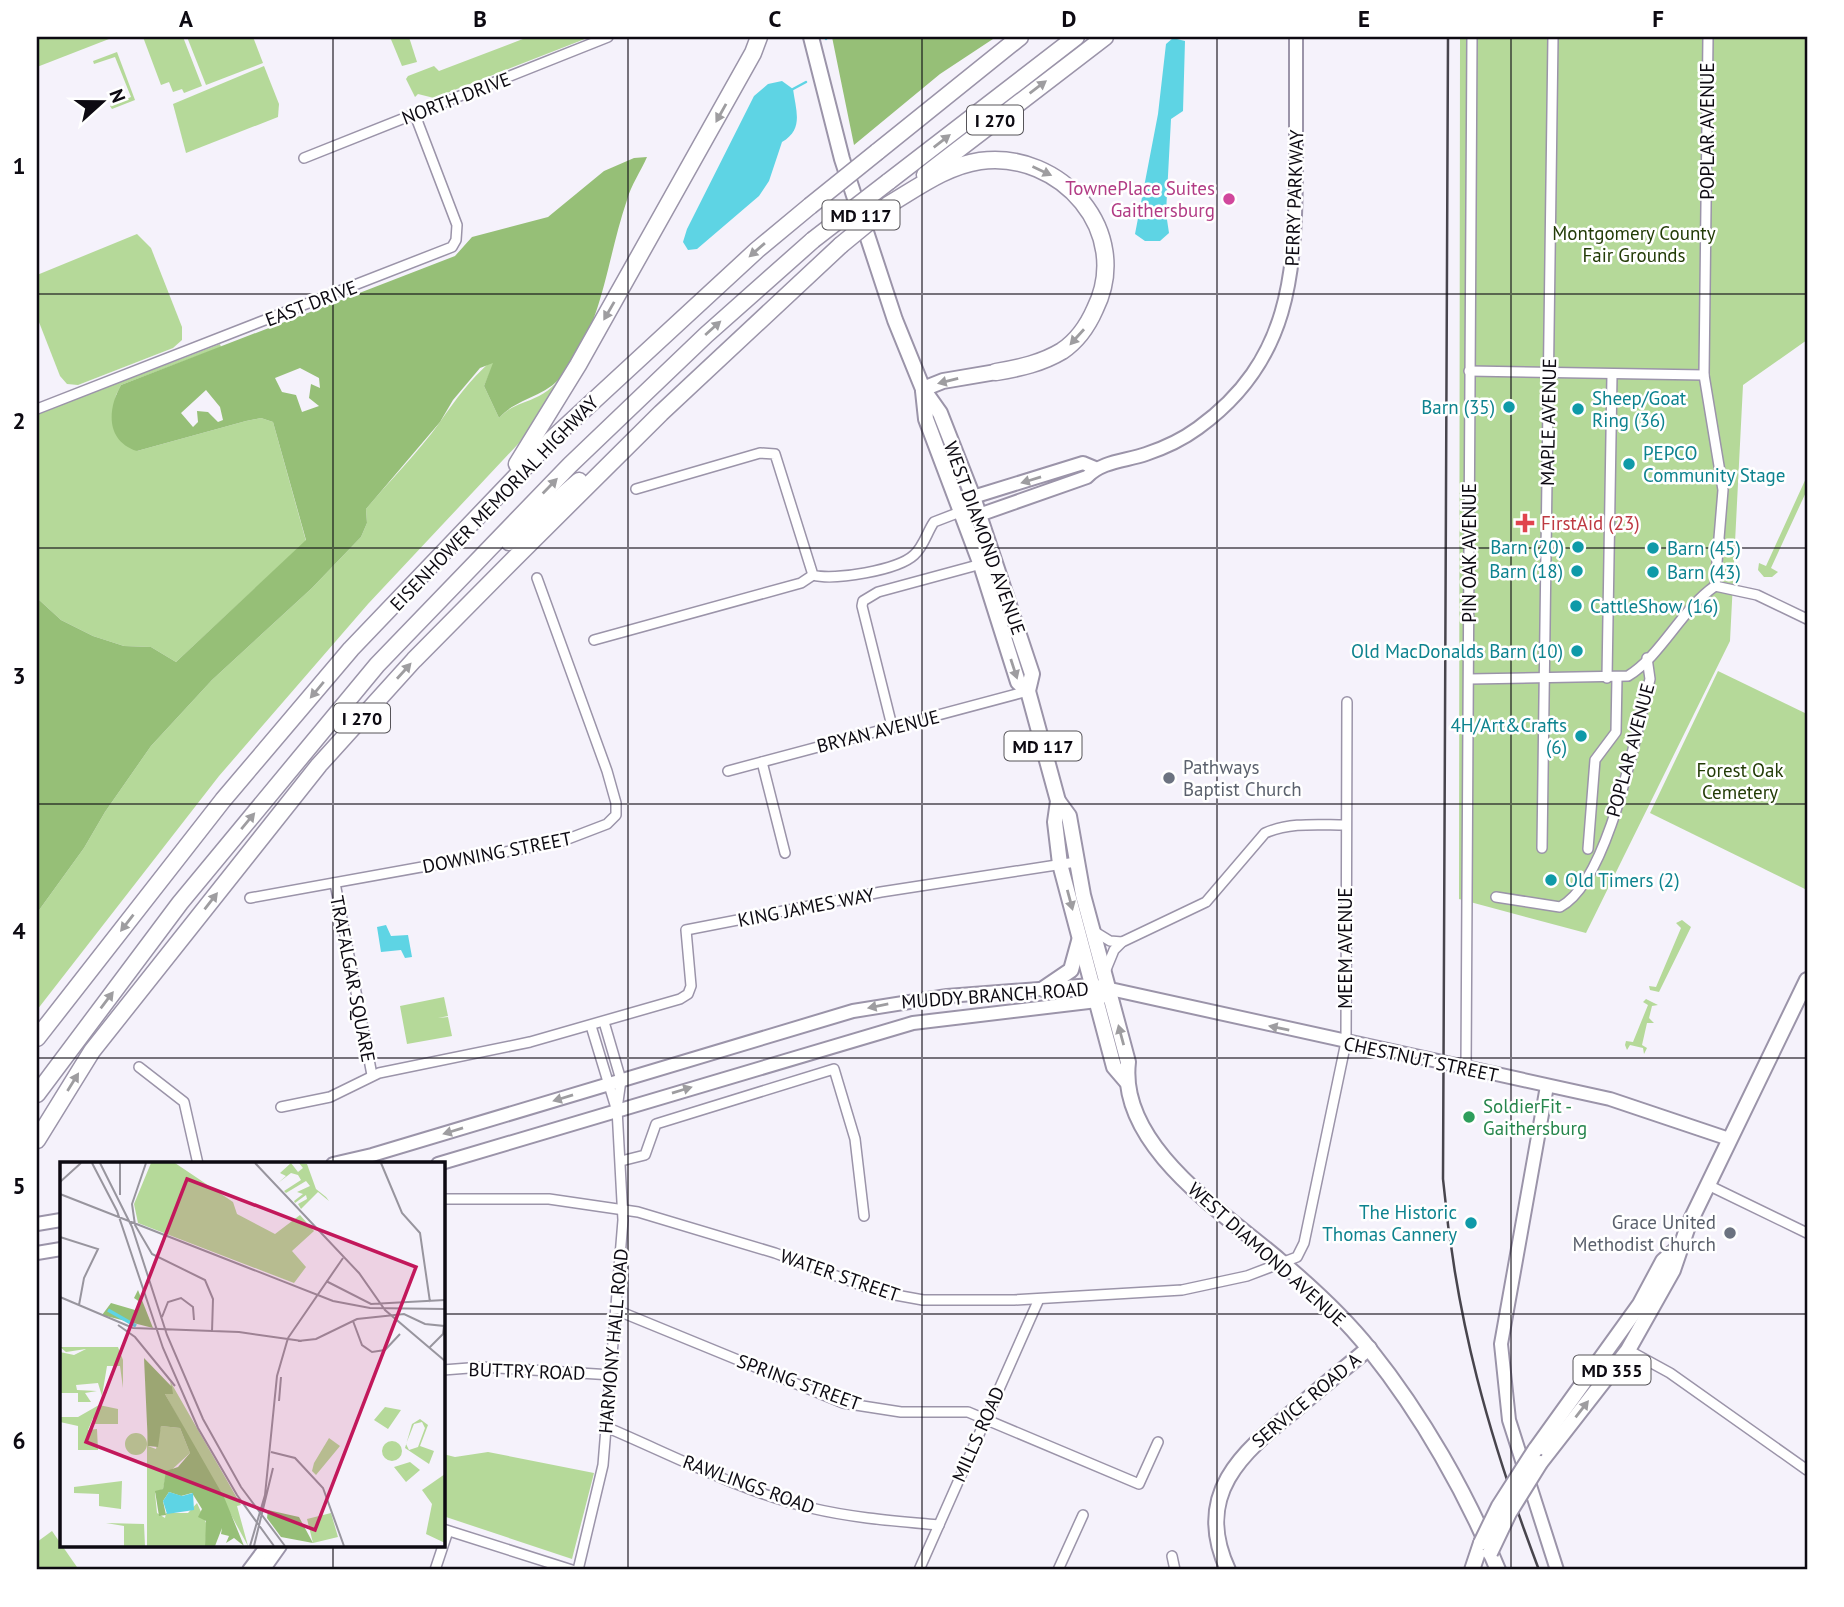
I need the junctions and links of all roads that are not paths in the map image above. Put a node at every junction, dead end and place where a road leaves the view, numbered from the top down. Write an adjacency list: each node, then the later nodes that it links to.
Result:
1 (608, 37): 13 (street, NORTH DRIVE)
2 (759, 37): 12 (highway)
3 (768, 37): 12 (highway)
4 (810, 37): 22 (main road, WEST DIAMOND AVENUE / MD 117)
5 (1020, 37): 27 (highway, EISENHOWER MEMORIAL HIGHWAY / I 270, one-way to 27, bridge)
6 (1076, 37): 34 (highway, I 270, one-way to 6, bridge)
7 (1105, 37): 15 (highway, I 270, one-way to 7)
8 (1296, 37): 24 (street, PERRY PARKWAY)
9 (1472, 37): 17 (street, PIN OAK AVENUE)
10 (1553, 37): 19 (street, MAPLE AVENUE)
11 (1707, 37): 21 (street, POPLAR AVENUE)
12 (753, 53): 27 (highway, one-way to 27)
13 (415, 114): 14 (street, NORTH DRIVE); 23 (street, EAST DRIVE)
14 (304, 158)
15 (884, 209): 16 (highway, I 270, bridge); 18 (highway, one-way to 18)
16 (739, 341): 34 (highway); 80 (highway, I 270, one-way to 16)
17 (1469, 371): 19 (street); 41 (street, PIN OAK AVENUE)
18 (996, 372): 22 (main road, one-way to 22)
19 (1549, 373): 20 (street); 39 (street, MAPLE AVENUE)
20 (1612, 375): 21 (street); 40 (street)
21 (1704, 375): 33 (street, POPLAR AVENUE)
22 (923, 389): 26 (main road, WEST DIAMOND AVENUE / MD 117); 28 (main road, WEST DIAMOND AVENUE / MD 117)
23 (37, 409)
24 (1095, 468): 26 (street, PERRY PARKWAY, one-way to 26); 29 (street, PERRY PARKWAY)
25 (636, 489): 31 (street)
26 (973, 497): 28 (street); 29 (main road, WEST DIAMOND AVENUE / MD 117)
27 (489, 505): 67 (highway, EISENHOWER MEMORIAL HIGHWAY / I 270, one-way to 67)
28 (961, 512): 29 (street, PERRY PARKWAY); 30 (main road, WEST DIAMOND AVENUE / MD 117); 31 (street, WEST DIAMOND AVENUE)
29 (979, 515): 30 (main road, WEST DIAMOND AVENUE / MD 117)
30 (988, 561): 42 (main road, WEST DIAMOND AVENUE / MD 117); 44 (street)
31 (813, 575): 36 (street, WEST DIAMOND AVENUE)
32 (537, 578): 54 (street, DOWNING STREET)
33 (1715, 586): 35 (street); 37 (street, POPLAR AVENUE)
34 (434, 606): 76 (highway, I 270, one-way to 34)
35 (1807, 619)
36 (594, 640)
37 (1647, 659): 38 (street); 55 (street, POPLAR AVENUE)
38 (1617, 677): 40 (street); 50 (street)
39 (1544, 678): 40 (street); 41 (street); 49 (street, MAPLE AVENUE)
40 (1606, 678)
41 (1470, 679): 70 (street, PIN OAK AVENUE)
42 (1028, 691): 44 (street, BRYAN AVENUE); 47 (main road, WEST DIAMOND AVENUE / MD 117)
43 (1347, 702): 48 (street, MEEM AVENUE)
44 (892, 726): 45 (street, BRYAN AVENUE)
45 (762, 762): 46 (street, BRYAN AVENUE); 51 (street)
46 (728, 771)
47 (1058, 801): 52 (main road, WEST DIAMOND AVENUE / MD 117); 53 (main road, WEST DIAMOND AVENUE / MD 117)
48 (1345, 825): 58 (street); 68 (street, MEEM AVENUE)
49 (1542, 848)
50 (1588, 849)
51 (785, 853)
52 (1076, 862): 53 (street, KING JAMES WAY); 57 (main road, WEST DIAMOND AVENUE / MD 117)
53 (1060, 864): 57 (main road, WEST DIAMOND AVENUE / MD 117, one-way to 57); 65 (street, KING JAMES WAY)
54 (335, 883): 56 (street, DOWNING STREET); 71 (street, TRAFALGAR SQUARE)
55 (1496, 897)
56 (250, 898)
57 (1086, 933): 58 (street); 59 (main road, WEST DIAMOND AVENUE / MD 117); 61 (main road, WEST DIAMOND AVENUE / MD 117); 62 (main road)
58 (1122, 942): 59 (street)
59 (1105, 972): 63 (main road, WEST DIAMOND AVENUE / MD 117)
60 (1807, 980): 79 (main road, MD 355)
61 (1092, 985): 62 (street, MUDDY BRANCH ROAD); 63 (street, MUDDY BRANCH ROAD); 64 (main road, WEST DIAMOND AVENUE / MD 117)
62 (1043, 989): 72 (street, MUDDY BRANCH ROAD, one-way to 72)
63 (1109, 990): 64 (street, MUDDY BRANCH ROAD); 68 (street, CHESTNUT STREET, one-way to 63); 73 (main road, WEST DIAMOND AVENUE, one-way to 63)
64 (1097, 1001): 73 (main road, WEST DIAMOND AVENUE); 78 (street, MUDDY BRANCH ROAD, one-way to 64)
65 (604, 1022): 66 (street, KING JAMES WAY); 72 (street)
66 (591, 1026): 71 (street, KING JAMES WAY); 74 (street)
67 (37, 1038)
68 (1346, 1042): 70 (street, CHESTNUT STREET); 96 (street, MEEM AVENUE)
69 (139, 1067): 83 (street)
70 (1466, 1069): 75 (street, CHESTNUT STREET)
71 (372, 1076): 77 (street, KING JAMES WAY)
72 (621, 1080): 74 (street, MUDDY BRANCH ROAD); 78 (street)
73 (1126, 1081): 96 (main road, WEST DIAMOND AVENUE)
74 (608, 1084): 78 (street); 81 (street, MUDDY BRANCH ROAD, one-way to 81)
75 (1547, 1086): 79 (street, CHESTNUT STREET); 126 (street)
76 (37, 1094)
77 (281, 1107)
78 (617, 1109): 82 (street, HARMONY HALL ROAD); 85 (street, MUDDY BRANCH ROAD)
79 (1729, 1139): 86 (main road, MD 355)
80 (37, 1140)
81 (374, 1160): 84 (street, MUDDY BRANCH ROAD)
82 (621, 1161): 88 (street, HARMONY HALL ROAD); 89 (street)
83 (198, 1162)
84 (354, 1162)
85 (444, 1162)
86 (1708, 1185): 92 (street); 93 (main road, MD 355)
87 (444, 1199): 88 (street, WATER STREET)
88 (623, 1209): 97 (street, WATER STREET); 98 (street, HARMONY HALL ROAD)
89 (864, 1216)
90 (60, 1220): 91 (street)
91 (37, 1224)
92 (1807, 1233)
93 (1679, 1247): 100 (main road, MD 355); 106 (main road, MD 355)
94 (60, 1249): 95 (street)
95 (37, 1253)
96 (1282, 1263): 97 (street, WATER STREET); 99 (main road, WEST DIAMOND AVENUE)
97 (1039, 1299): 103 (street, MILLS ROAD)
98 (616, 1310): 102 (street, HARMONY HALL ROAD); 103 (street, SPRING STREET)
99 (1369, 1348): 123 (main road, SERVICE ROAD A); 125 (main road, WEST DIAMOND AVENUE)
100 (1628, 1350): 106 (main road, MD 355, one-way to 100); 107 (street)
101 (444, 1370): 102 (street, BUTTRY ROAD)
102 (611, 1375): 104 (street, HARMONY HALL ROAD)
103 (984, 1419): 105 (street, SPRING STREET); 109 (street, MILLS ROAD)
104 (606, 1427): 109 (street, RAWLINGS ROAD); 119 (street, HARMONY HALL ROAD)
105 (1158, 1442)
106 (1538, 1456): 124 (main road, MD 355, bridge); 125 (main road, MD 355, bridge)
107 (1807, 1470)
108 (1083, 1515): 121 (street)
109 (939, 1525): 120 (street, MILLS ROAD)
110 (446, 1530): 118 (street)
111 (266, 1548): 115 (street)
112 (279, 1548): 116 (street)
113 (441, 1548): 117 (street)
114 (1172, 1556): 122 (street)
115 (249, 1570)
116 (263, 1570)
117 (435, 1570)
118 (572, 1570)
119 (578, 1570)
120 (919, 1570)
121 (1058, 1570)
122 (1175, 1570)
123 (1228, 1570)
124 (1472, 1570)
125 (1494, 1570)
126 (1557, 1570)

